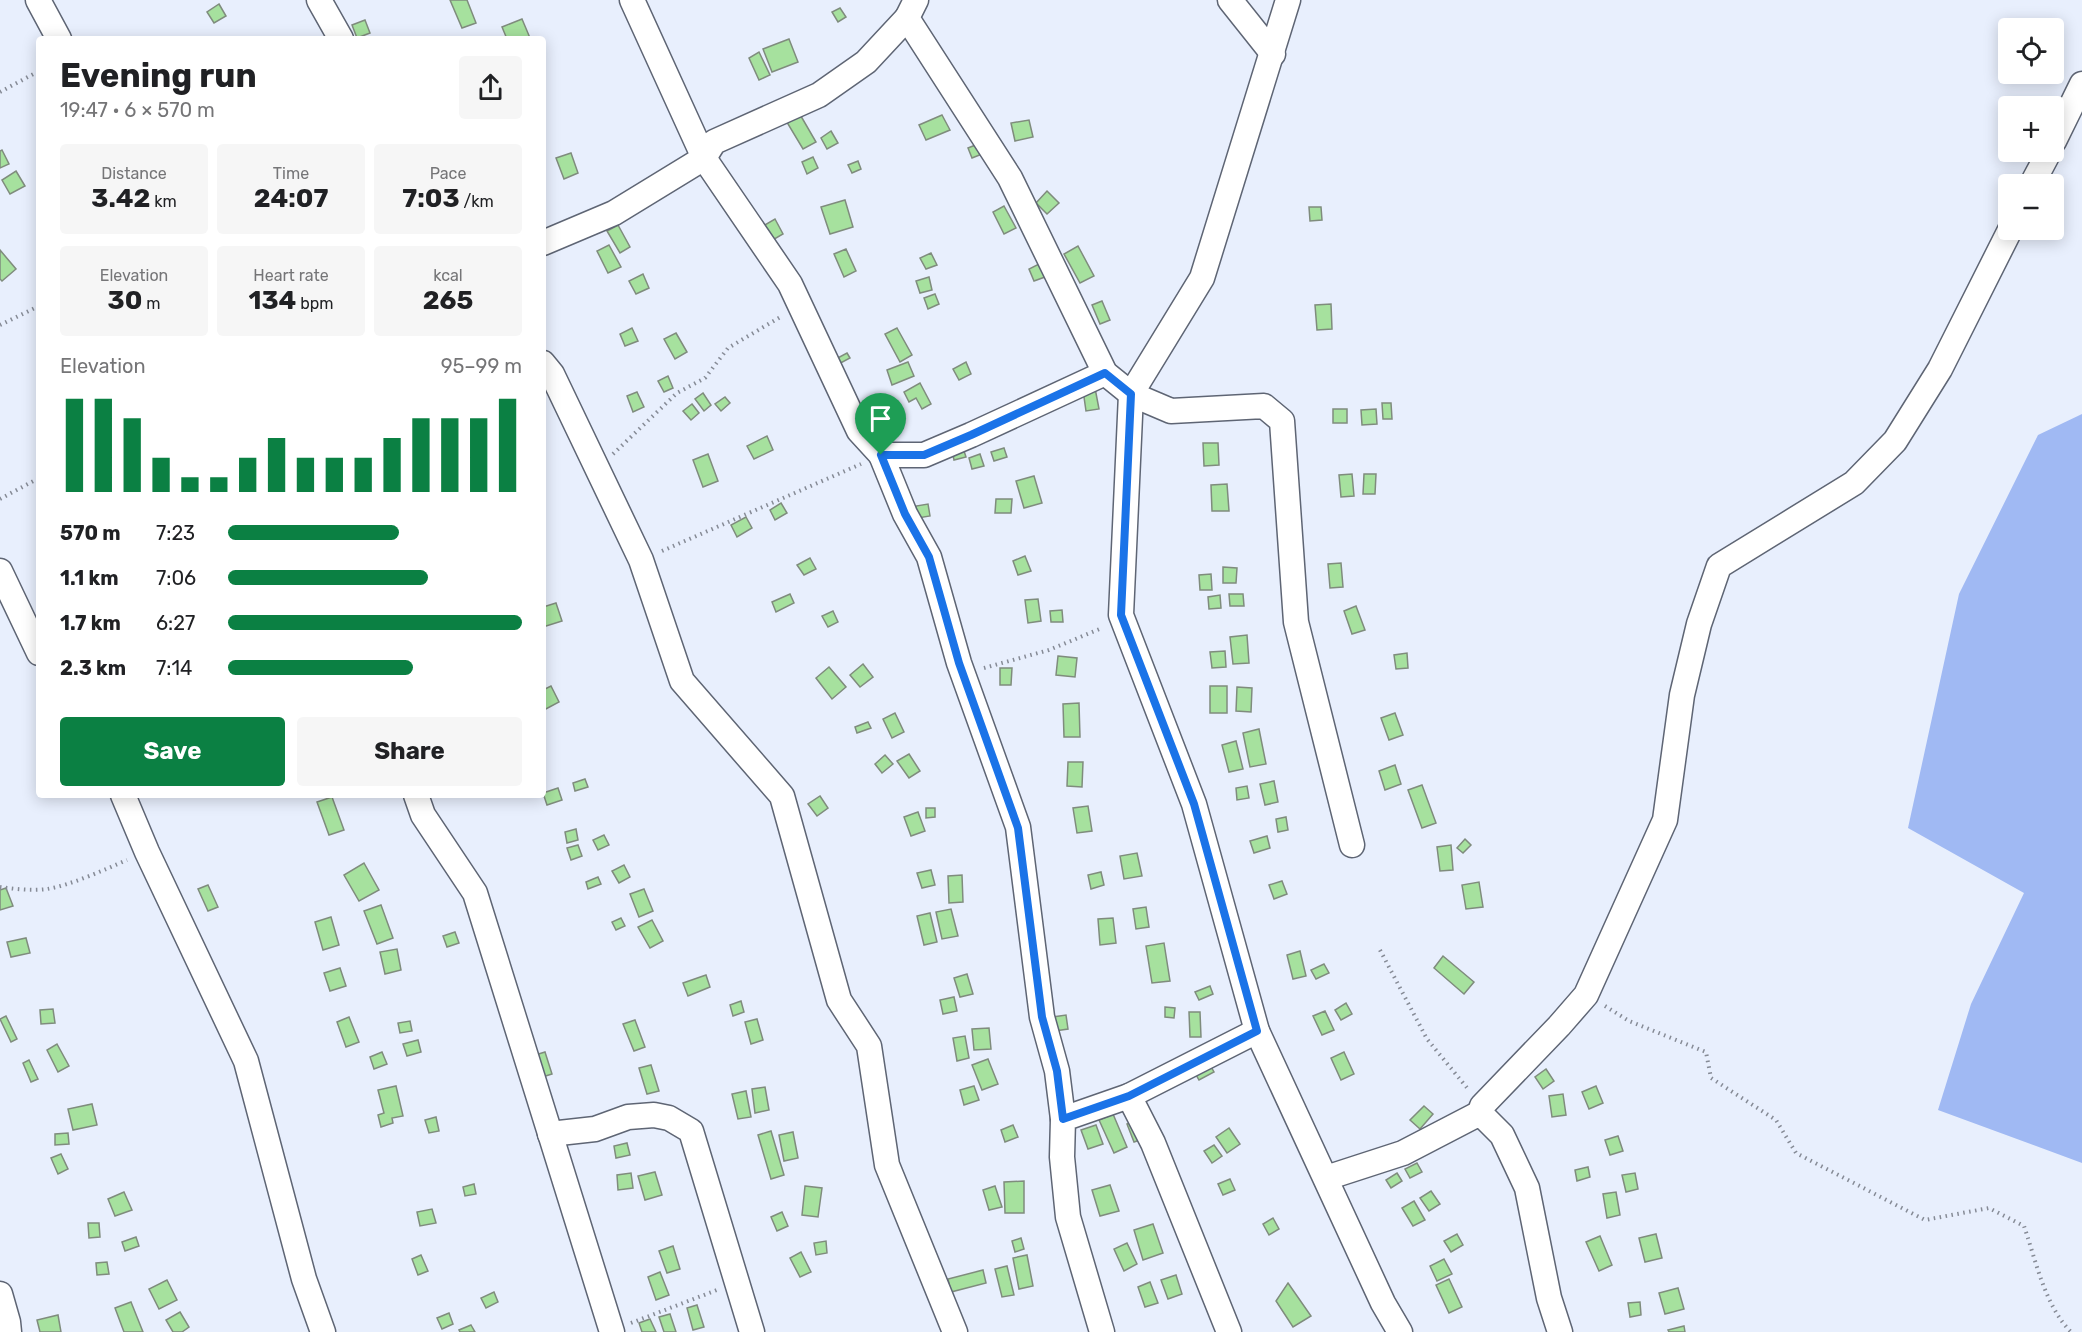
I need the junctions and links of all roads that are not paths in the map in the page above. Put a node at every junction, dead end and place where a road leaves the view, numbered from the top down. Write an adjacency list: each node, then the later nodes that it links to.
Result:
1 (38, 0): 7 (street)
2 (319, 0): 8 (street)
3 (632, 0): 12 (street)
4 (1230, 0): 9 (street)
5 (1288, 0): 9 (street)
6 (912, 9): 12 (street); 16 (street)
7 (57, 36)
8 (339, 36)
9 (1272, 54): 17 (street)
10 (2082, 84): 11 (street)
11 (2064, 121)
12 (704, 158): 14 (street); 18 (street)
13 (2005, 240): 26 (street)
14 (546, 242)
15 (546, 367): 35 (street)
16 (1105, 373): 17 (street); 18 (street)
17 (1131, 394): 23 (street); 24 (street)
18 (881, 455): 27 (street)
19 (0, 571): 20 (street)
20 (36, 647)
21 (124, 798): 33 (street)
22 (417, 798): 28 (street)
23 (1352, 845)
24 (1257, 1031): 25 (street); 29 (street)
25 (1129, 1096): 27 (street); 37 (street)
26 (1481, 1109): 29 (street); 39 (street)
27 (1063, 1119): 36 (street)
28 (550, 1134): 31 (street); 34 (street)
29 (1326, 1178): 38 (street)
30 (0, 1294): 32 (street)
31 (612, 1331)
32 (9, 1332)
33 (323, 1332)
34 (752, 1332)
35 (955, 1332)
36 (1102, 1332)
37 (1229, 1332)
38 (1400, 1332)
39 (1560, 1332)

